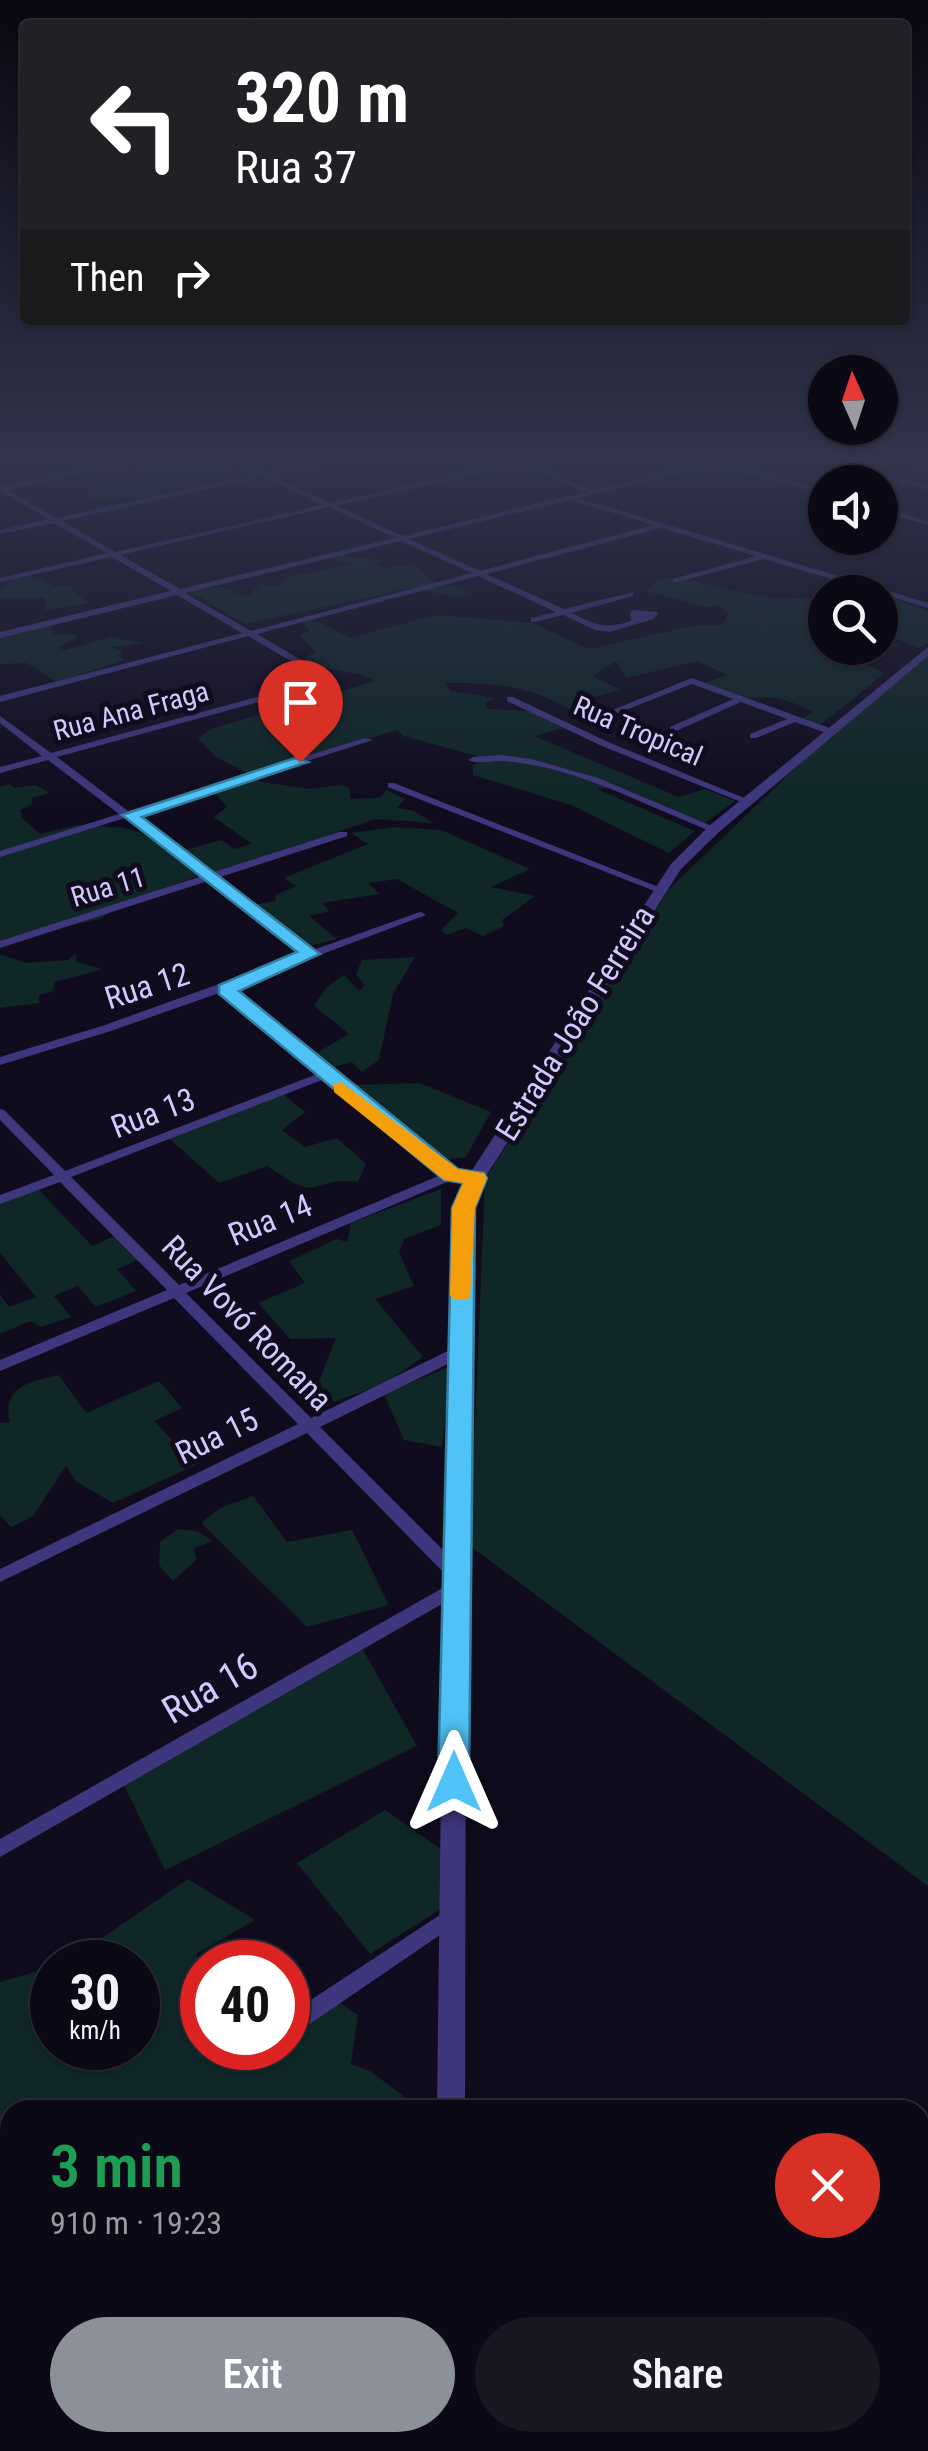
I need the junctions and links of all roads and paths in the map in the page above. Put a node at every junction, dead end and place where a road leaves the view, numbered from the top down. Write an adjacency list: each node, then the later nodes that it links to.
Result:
1 (157, 577): 8 (street)
2 (242, 577): 8 (street)
3 (459, 577): 14 (street)
4 (486, 577): 11 (street)
5 (689, 577): 7 (street)
6 (836, 577): 10 (street)
7 (676, 581)
8 (183, 592): 14 (street); 15 (street)
9 (630, 594): 11 (street)
10 (928, 606)
11 (565, 612): 12 (street); 13 (street)
12 (534, 620)
13 (635, 622)
14 (251, 631): 17 (street); 27 (street, Rua Ana Fraga)
15 (0, 634)
16 (928, 650): 24 (street, Estrada João Ferreira)
17 (0, 699)
18 (510, 699): 31 (street, Rua Tropical)
19 (741, 699): 20 (street); 21 (street); 23 (street)
20 (615, 711)
21 (794, 718): 24 (street); 25 (street)
22 (0, 719): 27 (street)
23 (673, 729)
24 (828, 731): 31 (street, Estrada João Ferreira)
25 (754, 736)
26 (368, 740): 32 (street)
27 (49, 756): 29 (street, Rua Ana Fraga); 32 (street)
28 (473, 760): 33 (street)
29 (0, 770)
30 (391, 785): 37 (street)
31 (749, 802): 33 (street, Estrada João Ferreira)
32 (130, 815): 35 (street); 36 (street)
33 (714, 829): 37 (street, Estrada João Ferreira)
34 (342, 834): 36 (street, Rua 11)
35 (0, 854)
36 (209, 880): 39 (street, Rua 11); 40 (street)
37 (660, 890): 47 (street, Estrada João Ferreira)
38 (421, 915): 40 (street, Rua 12)
39 (0, 945)
40 (310, 954): 41 (street, Rua 12)
41 (226, 990): 42 (street, Rua 12); 43 (street)
42 (0, 1061)
43 (325, 1075): 45 (street); 46 (street, Rua 13)
44 (0, 1113): 46 (street, Rua Vovó Romana)
45 (452, 1175): 47 (street); 49 (street, Rua 14)
46 (65, 1176): 48 (street, Rua 13); 49 (street, Rua Vovó Romana)
47 (476, 1178): 50 (street, Estrada João Ferreira)
48 (0, 1200)
49 (177, 1288): 51 (street, Rua 14); 52 (street, Rua Vovó Romana)
50 (461, 1352): 52 (street, Rua 15); 54 (street, Estrada João Ferreira)
51 (0, 1366)
52 (307, 1424): 53 (street, Rua 15); 54 (street, Rua Vovó Romana)
53 (0, 1576)
54 (454, 1580): 55 (street, Rua 16); 56 (street, Estrada João Ferreira)
55 (0, 1849)
56 (453, 1916): 57 (street); 58 (street, Estrada João Ferreira)
57 (310, 2011)
58 (451, 2100)

